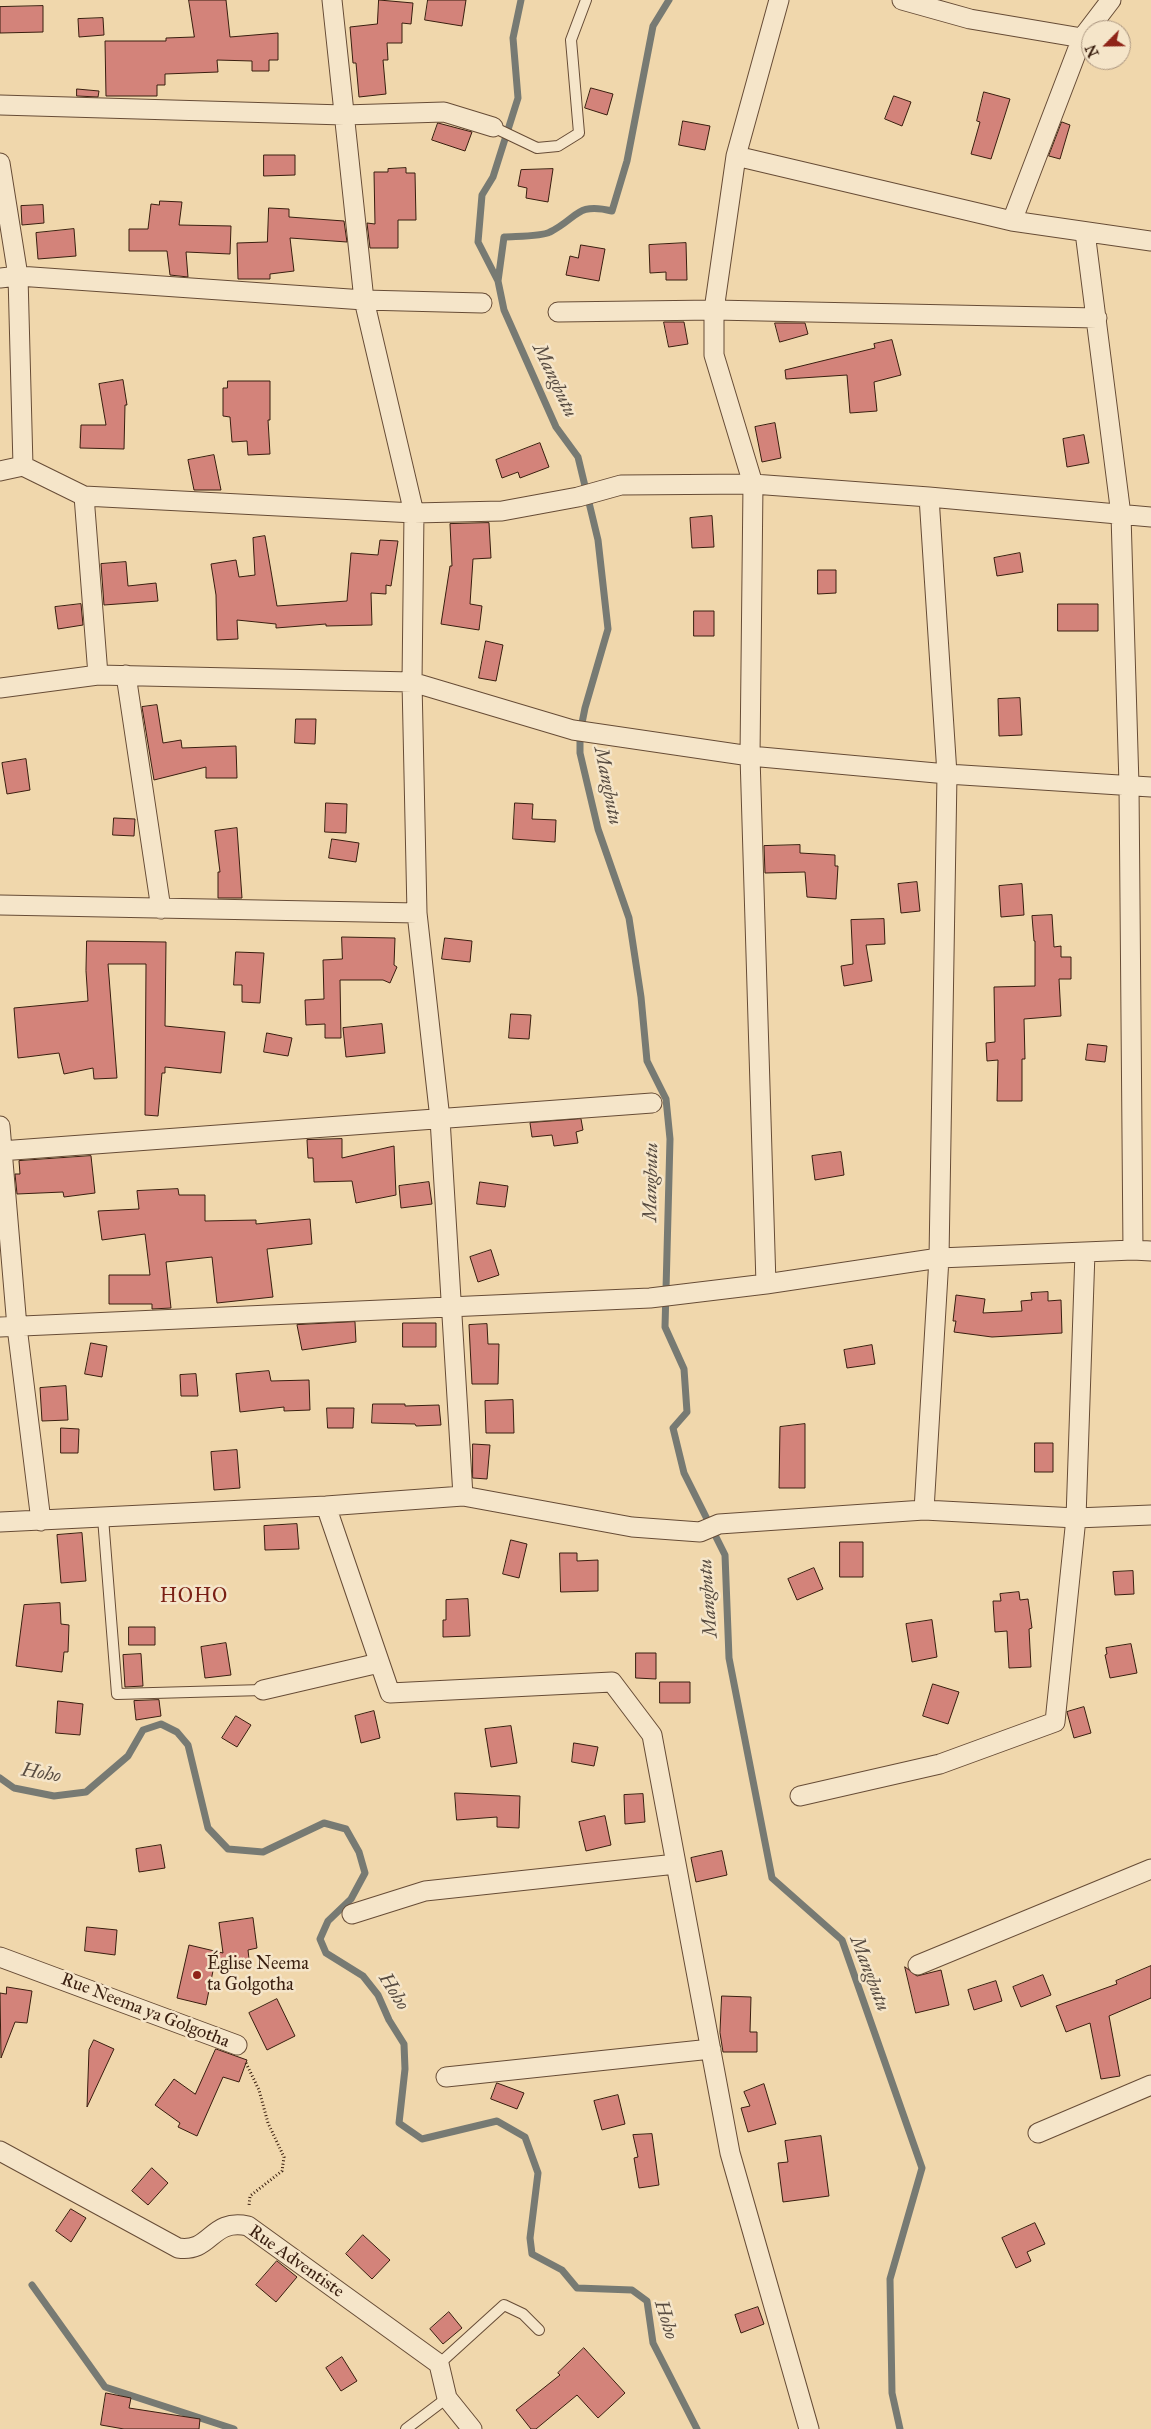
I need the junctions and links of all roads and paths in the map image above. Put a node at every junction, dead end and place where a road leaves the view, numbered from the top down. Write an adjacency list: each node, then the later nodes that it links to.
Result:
1 (332, 0): 10 (street)
2 (586, 0): 11 (lane)
3 (779, 0): 12 (street)
4 (902, 0): 7 (street)
5 (1111, 0): 6 (street)
6 (1096, 20)
7 (1081, 38)
8 (1081, 41): 14 (street)
9 (0, 105): 10 (street)
10 (344, 115): 11 (street); 18 (street)
11 (493, 127)
12 (736, 156): 14 (street); 20 (street)
13 (0, 163): 17 (street)
14 (1012, 221): 15 (street)
15 (1085, 232): 16 (street); 22 (street)
16 (1151, 241)
17 (9, 277): 18 (street); 23 (street)
18 (364, 300): 19 (street); 28 (street)
19 (482, 303)
20 (714, 310): 21 (street); 22 (street); 25 (street)
21 (558, 312)
22 (1097, 318): 29 (street)
23 (22, 466): 24 (street); 26 (street)
24 (0, 471)
25 (753, 484): 27 (street); 28 (street); 35 (street)
26 (84, 496): 28 (street); 31 (street)
27 (929, 496): 29 (street); 36 (street)
28 (414, 512): 33 (street)
29 (1121, 515): 30 (street); 37 (street)
30 (1151, 517)
31 (98, 675): 32 (street); 34 (street)
32 (126, 675): 33 (street); 40 (street)
33 (412, 682): 35 (street); 41 (street)
34 (0, 688)
35 (750, 756): 36 (street); 49 (street)
36 (946, 774): 37 (street); 48 (street)
37 (1129, 785): 38 (street); 46 (street)
38 (1151, 787)
39 (0, 905): 40 (street)
40 (161, 909): 41 (street)
41 (417, 913): 43 (street)
42 (652, 1103): 43 (street)
43 (440, 1119): 45 (street); 50 (street)
44 (0, 1126): 45 (street)
45 (1, 1151): 51 (street)
46 (1142, 1251): 47 (street)
47 (1084, 1252): 48 (street); 57 (street)
48 (939, 1258): 49 (street); 54 (street)
49 (766, 1284): 50 (street)
50 (452, 1306): 51 (street); 52 (street)
51 (8, 1327): 58 (street)
52 (463, 1496): 53 (street); 54 (street)
53 (326, 1506): 56 (street); 60 (street)
54 (924, 1510): 57 (street)
55 (1151, 1515): 57 (street)
56 (103, 1518): 58 (street); 61 (lane)
57 (1076, 1518): 62 (street)
58 (42, 1521): 59 (street)
59 (0, 1522)
60 (379, 1663): 61 (street); 63 (street)
61 (262, 1690)
62 (800, 1796)
63 (676, 1864): 65 (street); 69 (street)
64 (1151, 1869): 67 (street)
65 (352, 1914)
66 (0, 1956): 68 (street, Rue Neema ya Golgotha)
67 (918, 1965)
68 (237, 2045): 74 (path, Rue Neema ya Golgotha)
69 (711, 2049): 70 (street); 80 (street)
70 (446, 2077)
71 (1151, 2085): 72 (street)
72 (1038, 2133)
73 (0, 2151): 74 (street, Rue Adventiste)
74 (248, 2226): 76 (street, Rue Adventiste)
75 (539, 2330): 76 (lane)
76 (438, 2364): 77 (street)
77 (446, 2398): 78 (lane); 79 (street)
78 (406, 2429)
79 (472, 2429)
80 (809, 2429)

